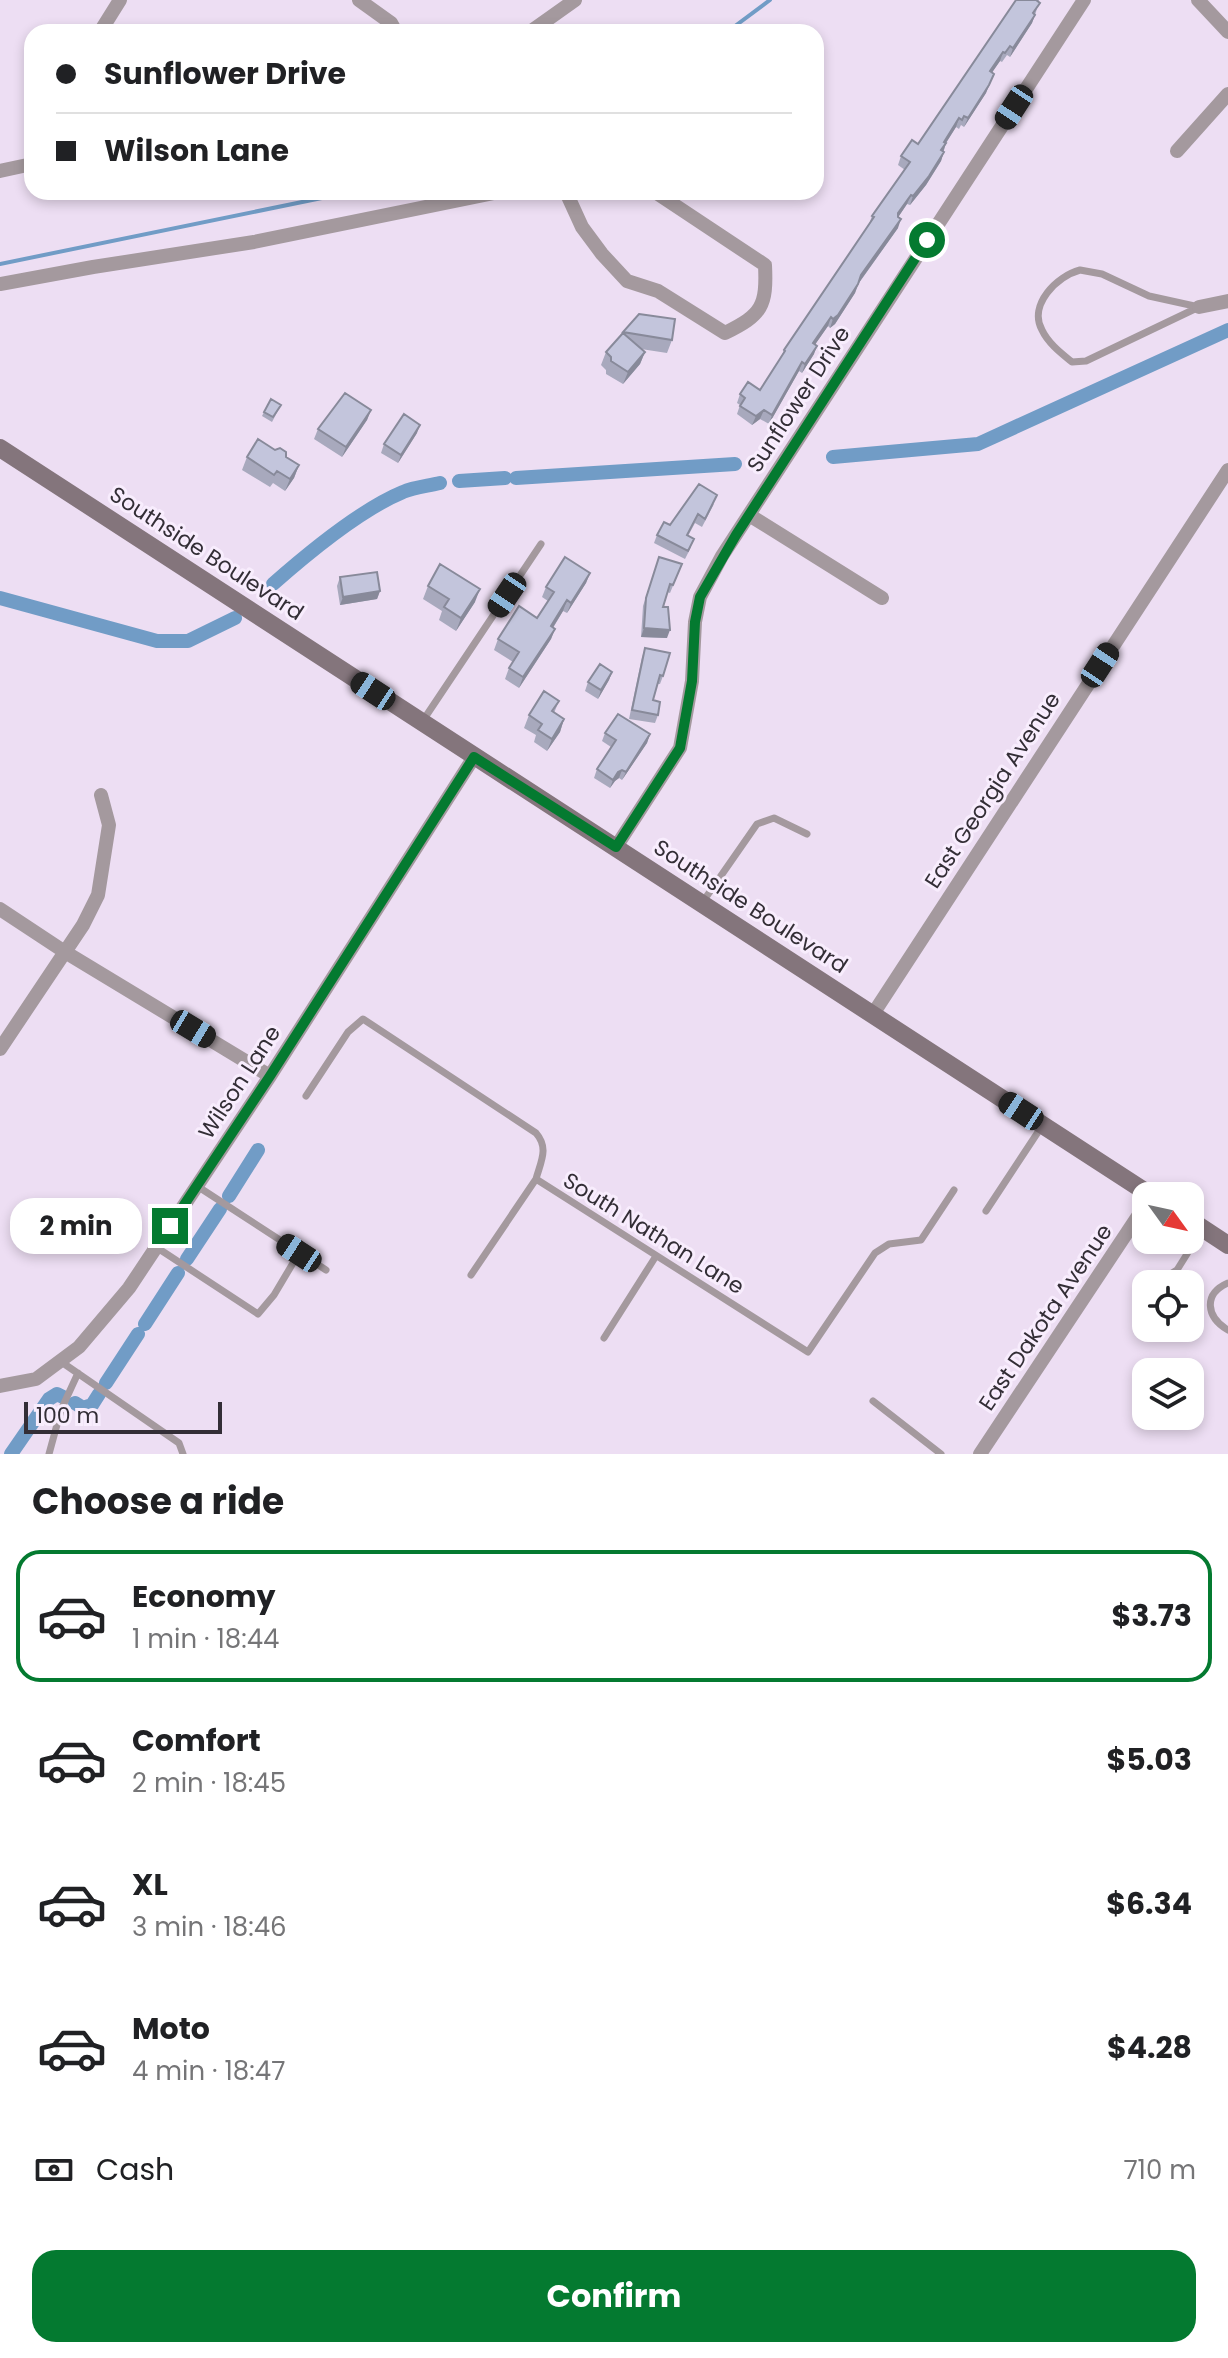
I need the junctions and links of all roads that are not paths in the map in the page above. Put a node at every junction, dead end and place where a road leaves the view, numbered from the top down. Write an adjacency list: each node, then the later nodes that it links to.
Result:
1 (120, 0): 6 (street)
2 (359, 0): 7 (street)
3 (575, 0): 8 (street)
4 (1084, 0): 22 (street, Sunflower Drive)
5 (1198, 0): 9 (street)
6 (105, 24)
7 (392, 24)
8 (541, 24)
9 (1228, 32)
10 (1228, 94): 11 (street)
11 (1177, 151)
12 (24, 166): 13 (street)
13 (0, 171)
14 (460, 200): 17 (street)
15 (570, 200): 16 (street)
16 (667, 200)
17 (0, 284)
18 (1228, 301): 19 (street)
19 (1199, 307): 19 (lane)
20 (0, 448): 25 (main road, Southside Boulevard)
21 (1228, 470): 33 (street, East Georgia Avenue)
22 (749, 515): 24 (street); 29 (street, Sunflower Drive)
23 (541, 544): 25 (lane)
24 (882, 598)
25 (421, 723): 26 (main road, Southside Boulevard)
26 (474, 757): 29 (main road, Southside Boulevard); 35 (street, Wilson Lane)
27 (101, 795): 32 (street)
28 (807, 834): 30 (lane)
29 (616, 847): 30 (main road, Southside Boulevard)
30 (702, 903): 33 (main road, Southside Boulevard)
31 (0, 909): 32 (street)
32 (65, 952): 34 (street); 35 (street)
33 (873, 1014): 37 (main road, Southside Boulevard)
34 (0, 1049)
35 (270, 1076): 40 (street, Wilson Lane)
36 (306, 1096): 38 (lane, South Nathan Lane)
37 (1043, 1125): 39 (main road, Southside Boulevard); 42 (lane)
38 (536, 1179): 48 (lane, South Nathan Lane); 50 (lane)
39 (1132, 1183)
40 (197, 1186): 46 (street, Wilson Lane); 47 (lane)
41 (954, 1190): 48 (lane, South Nathan Lane)
42 (986, 1211)
43 (1132, 1225): 61 (street, East Dakota Avenue)
44 (1204, 1229): 45 (main road)
45 (1228, 1245)
46 (156, 1247): 47 (lane); 54 (street, Wilson Lane)
47 (299, 1253): 49 (lane)
48 (656, 1256): 53 (lane)
49 (326, 1270)
50 (471, 1275)
51 (1228, 1283): 52 (lane)
52 (1228, 1330)
53 (604, 1338)
54 (60, 1361): 55 (lane); 56 (street, Wilson Lane)
55 (78, 1373): 58 (lane); 59 (lane)
56 (0, 1386)
57 (873, 1401): 60 (lane)
58 (49, 1454)
59 (183, 1454)
60 (941, 1454)
61 (980, 1454)

